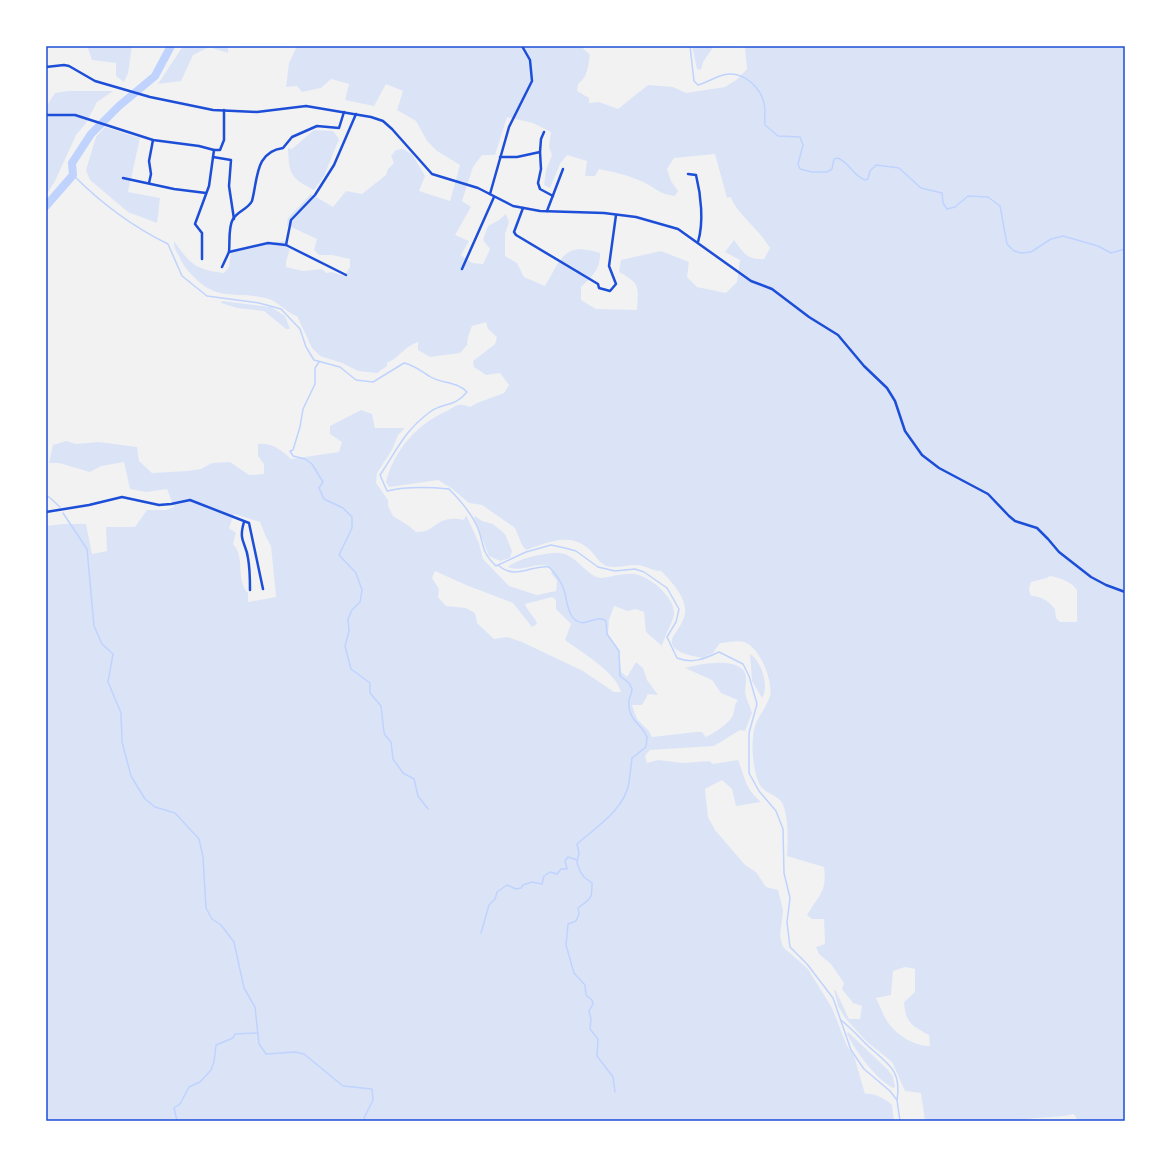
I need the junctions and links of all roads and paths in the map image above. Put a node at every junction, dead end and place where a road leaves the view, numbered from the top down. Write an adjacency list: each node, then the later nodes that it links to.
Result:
1 (522, 46): 12 (street)
2 (46, 67): 3 (street)
3 (224, 110): 4 (street); 9 (street)
4 (344, 112): 5 (street); 24 (street)
5 (356, 114): 18 (street); 26 (street)
6 (46, 115): 8 (street)
7 (544, 132): 10 (street)
8 (153, 140): 9 (street); 16 (street)
9 (214, 150): 11 (street)
10 (540, 152): 12 (street); 20 (street)
11 (213, 157): 17 (street); 24 (street)
12 (500, 157): 18 (street)
13 (563, 169): 20 (street)
14 (688, 174): 25 (street)
15 (123, 178): 16 (street)
16 (149, 183): 17 (street)
17 (206, 193): 28 (street)
18 (490, 194): 19 (street)
19 (494, 196): 21 (street); 30 (street)
20 (553, 196): 22 (street)
21 (523, 208): 22 (street); 23 (street)
22 (548, 212): 23 (street)
23 (616, 214): 25 (street)
24 (234, 219): 27 (street)
25 (698, 242): 36 (street)
26 (286, 245): 27 (street); 31 (street)
27 (229, 252): 29 (street)
28 (202, 259)
29 (222, 267)
30 (462, 269)
31 (346, 275)
32 (46, 512): 33 (street)
33 (244, 522): 34 (street); 35 (street)
34 (263, 589)
35 (250, 590)
36 (1125, 592)

